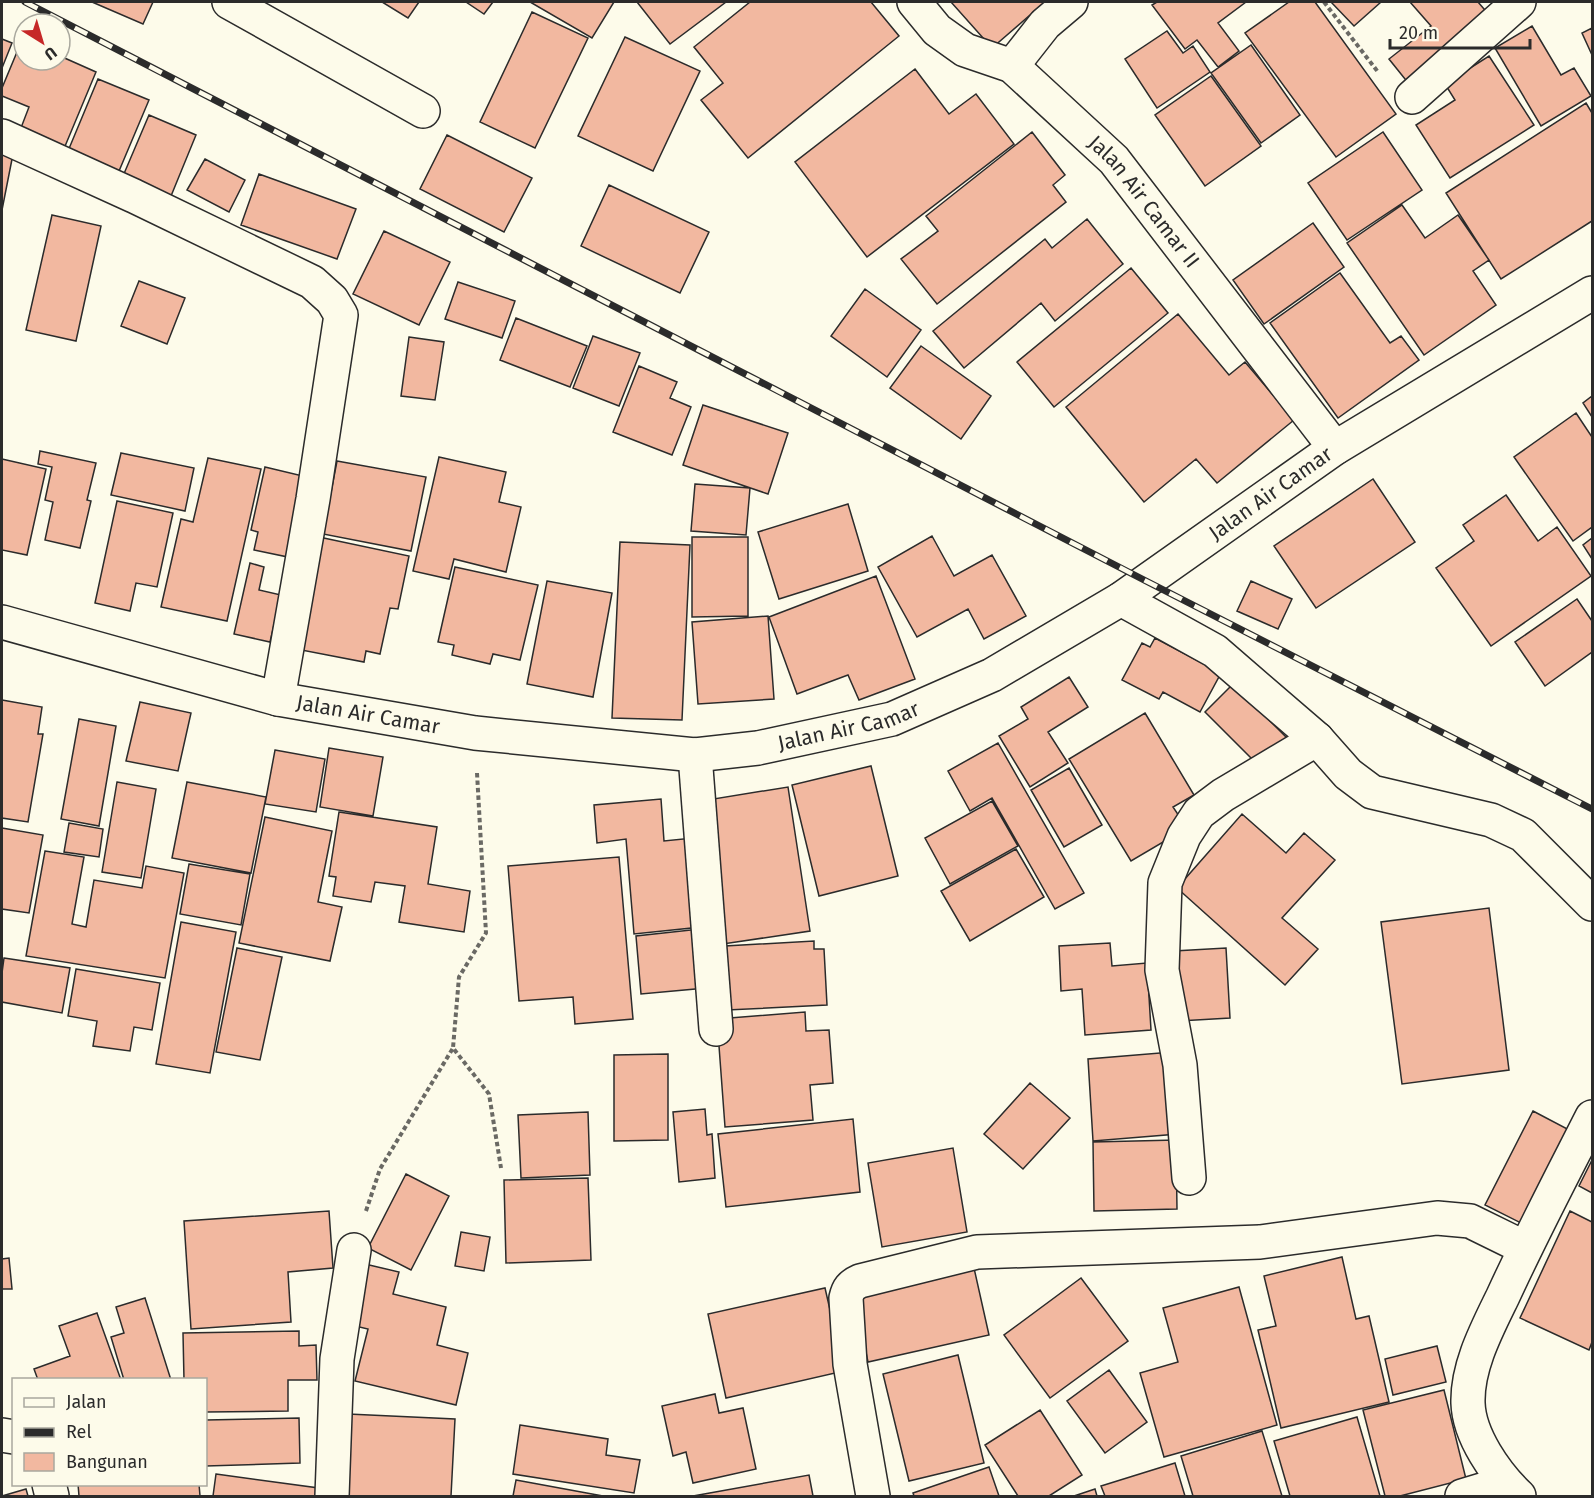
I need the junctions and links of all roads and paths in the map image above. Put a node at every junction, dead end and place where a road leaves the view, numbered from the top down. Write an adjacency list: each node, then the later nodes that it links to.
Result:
1 (229, 2): 8 (street)
2 (914, 2): 6 (street, Jalan Air Camar II)
3 (1071, 2): 6 (street)
4 (1324, 2): 7 (path)
5 (1519, 2): 7 (street)
6 (1012, 66): 11 (street, Jalan Air Camar II)
7 (1412, 97)
8 (423, 111)
9 (2, 136): 14 (street)
10 (1593, 292): 11 (street, Jalan Air Camar)
11 (1335, 448): 12 (street, Jalan Air Camar)
12 (1121, 599): 16 (street); 17 (street, Jalan Air Camar)
13 (2, 622): 14 (street, Jalan Air Camar)
14 (278, 699): 15 (street, Jalan Air Camar)
15 (475, 733): 17 (street, Jalan Air Camar); 20 (path)
16 (1317, 739): 18 (street); 23 (street)
17 (695, 755): 19 (street)
18 (1593, 904)
19 (716, 1029)
20 (453, 1048): 22 (path); 25 (path)
21 (1593, 1117): 24 (street)
22 (501, 1168)
23 (1190, 1178)
24 (1525, 1248): 26 (street); 28 (street)
25 (354, 1250): 27 (street)
26 (1512, 1490): 29 (street)
27 (332, 1497)
28 (873, 1497)
29 (1462, 1497)

